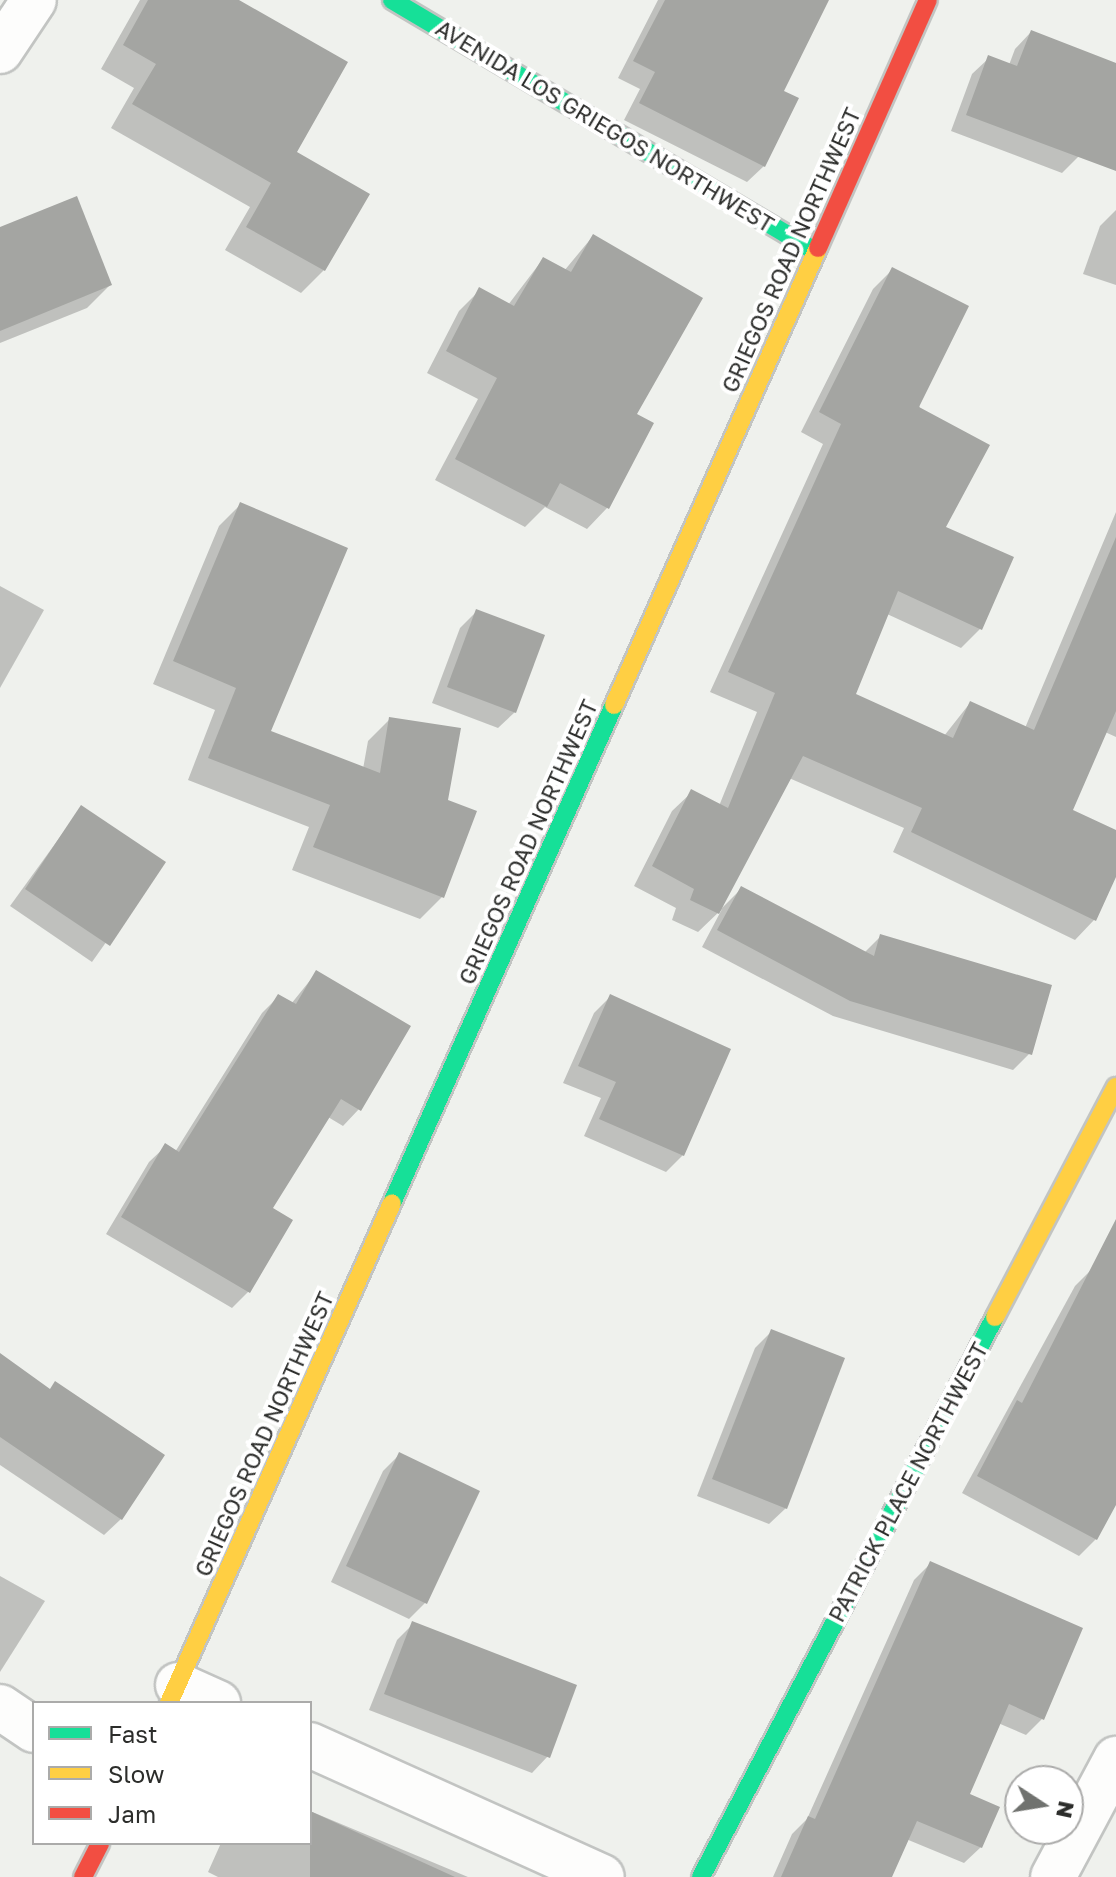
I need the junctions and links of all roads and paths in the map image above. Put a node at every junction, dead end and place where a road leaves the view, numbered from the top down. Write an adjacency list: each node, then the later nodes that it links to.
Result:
1 (34, 0): 4 (street)
2 (392, 0): 5 (main road, AVENIDA LOS GRIEGOS NORTHWEST)
3 (928, 0): 5 (main road, GRIEGOS ROAD NORTHWEST)
4 (0, 51)
5 (816, 252): 7 (main road, GRIEGOS ROAD NORTHWEST)
6 (1116, 1087): 16 (main road, PATRICK PLACE NORTHWEST)
7 (174, 1694): 8 (street)
8 (208, 1701)
9 (0, 1707): 10 (street)
10 (32, 1729)
11 (312, 1746): 15 (street)
12 (1116, 1759): 17 (street)
13 (99, 1845): 14 (main road)
14 (83, 1877)
15 (602, 1877)
16 (701, 1877)
17 (1053, 1877)

